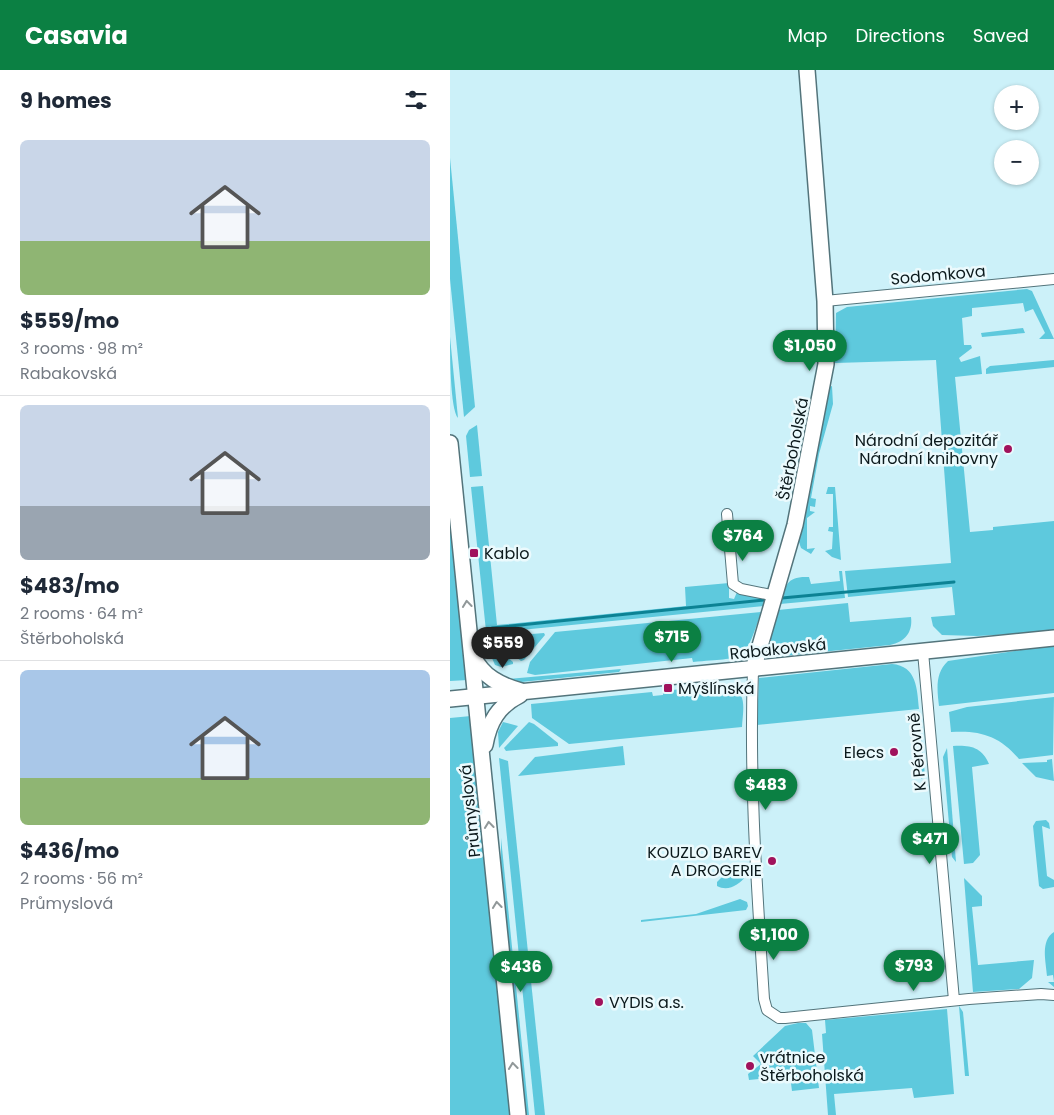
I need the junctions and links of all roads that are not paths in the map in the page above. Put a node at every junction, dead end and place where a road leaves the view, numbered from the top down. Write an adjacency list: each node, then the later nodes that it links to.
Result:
1 (807, 70): 3 (main road, Štěrboholská)
2 (1054, 279): 3 (street, Sodomkova)
3 (825, 301): 6 (main road, Štěrboholská)
4 (450, 443): 9 (main road, Průmyslová, one-way to 4)
5 (727, 514): 6 (street)
6 (776, 596): 10 (main road, Štěrboholská)
7 (1054, 638): 8 (main road, Rabakovská)
8 (923, 652): 10 (main road, Rabakovská); 16 (street, K Pérovně)
9 (472, 653): 11 (main road); 12 (main road, Průmyslová)
10 (753, 670): 11 (main road, Rabakovská); 16 (street, Štěrboholská)
11 (526, 693): 12 (main road, Rabakovská); 14 (main road)
12 (476, 698): 13 (main road, Rabakovská); 14 (main road, Průmyslová)
13 (450, 699)
14 (482, 758): 17 (main road, Průmyslová, one-way to 14)
15 (1054, 995): 16 (street)
16 (954, 1000)
17 (518, 1115)

